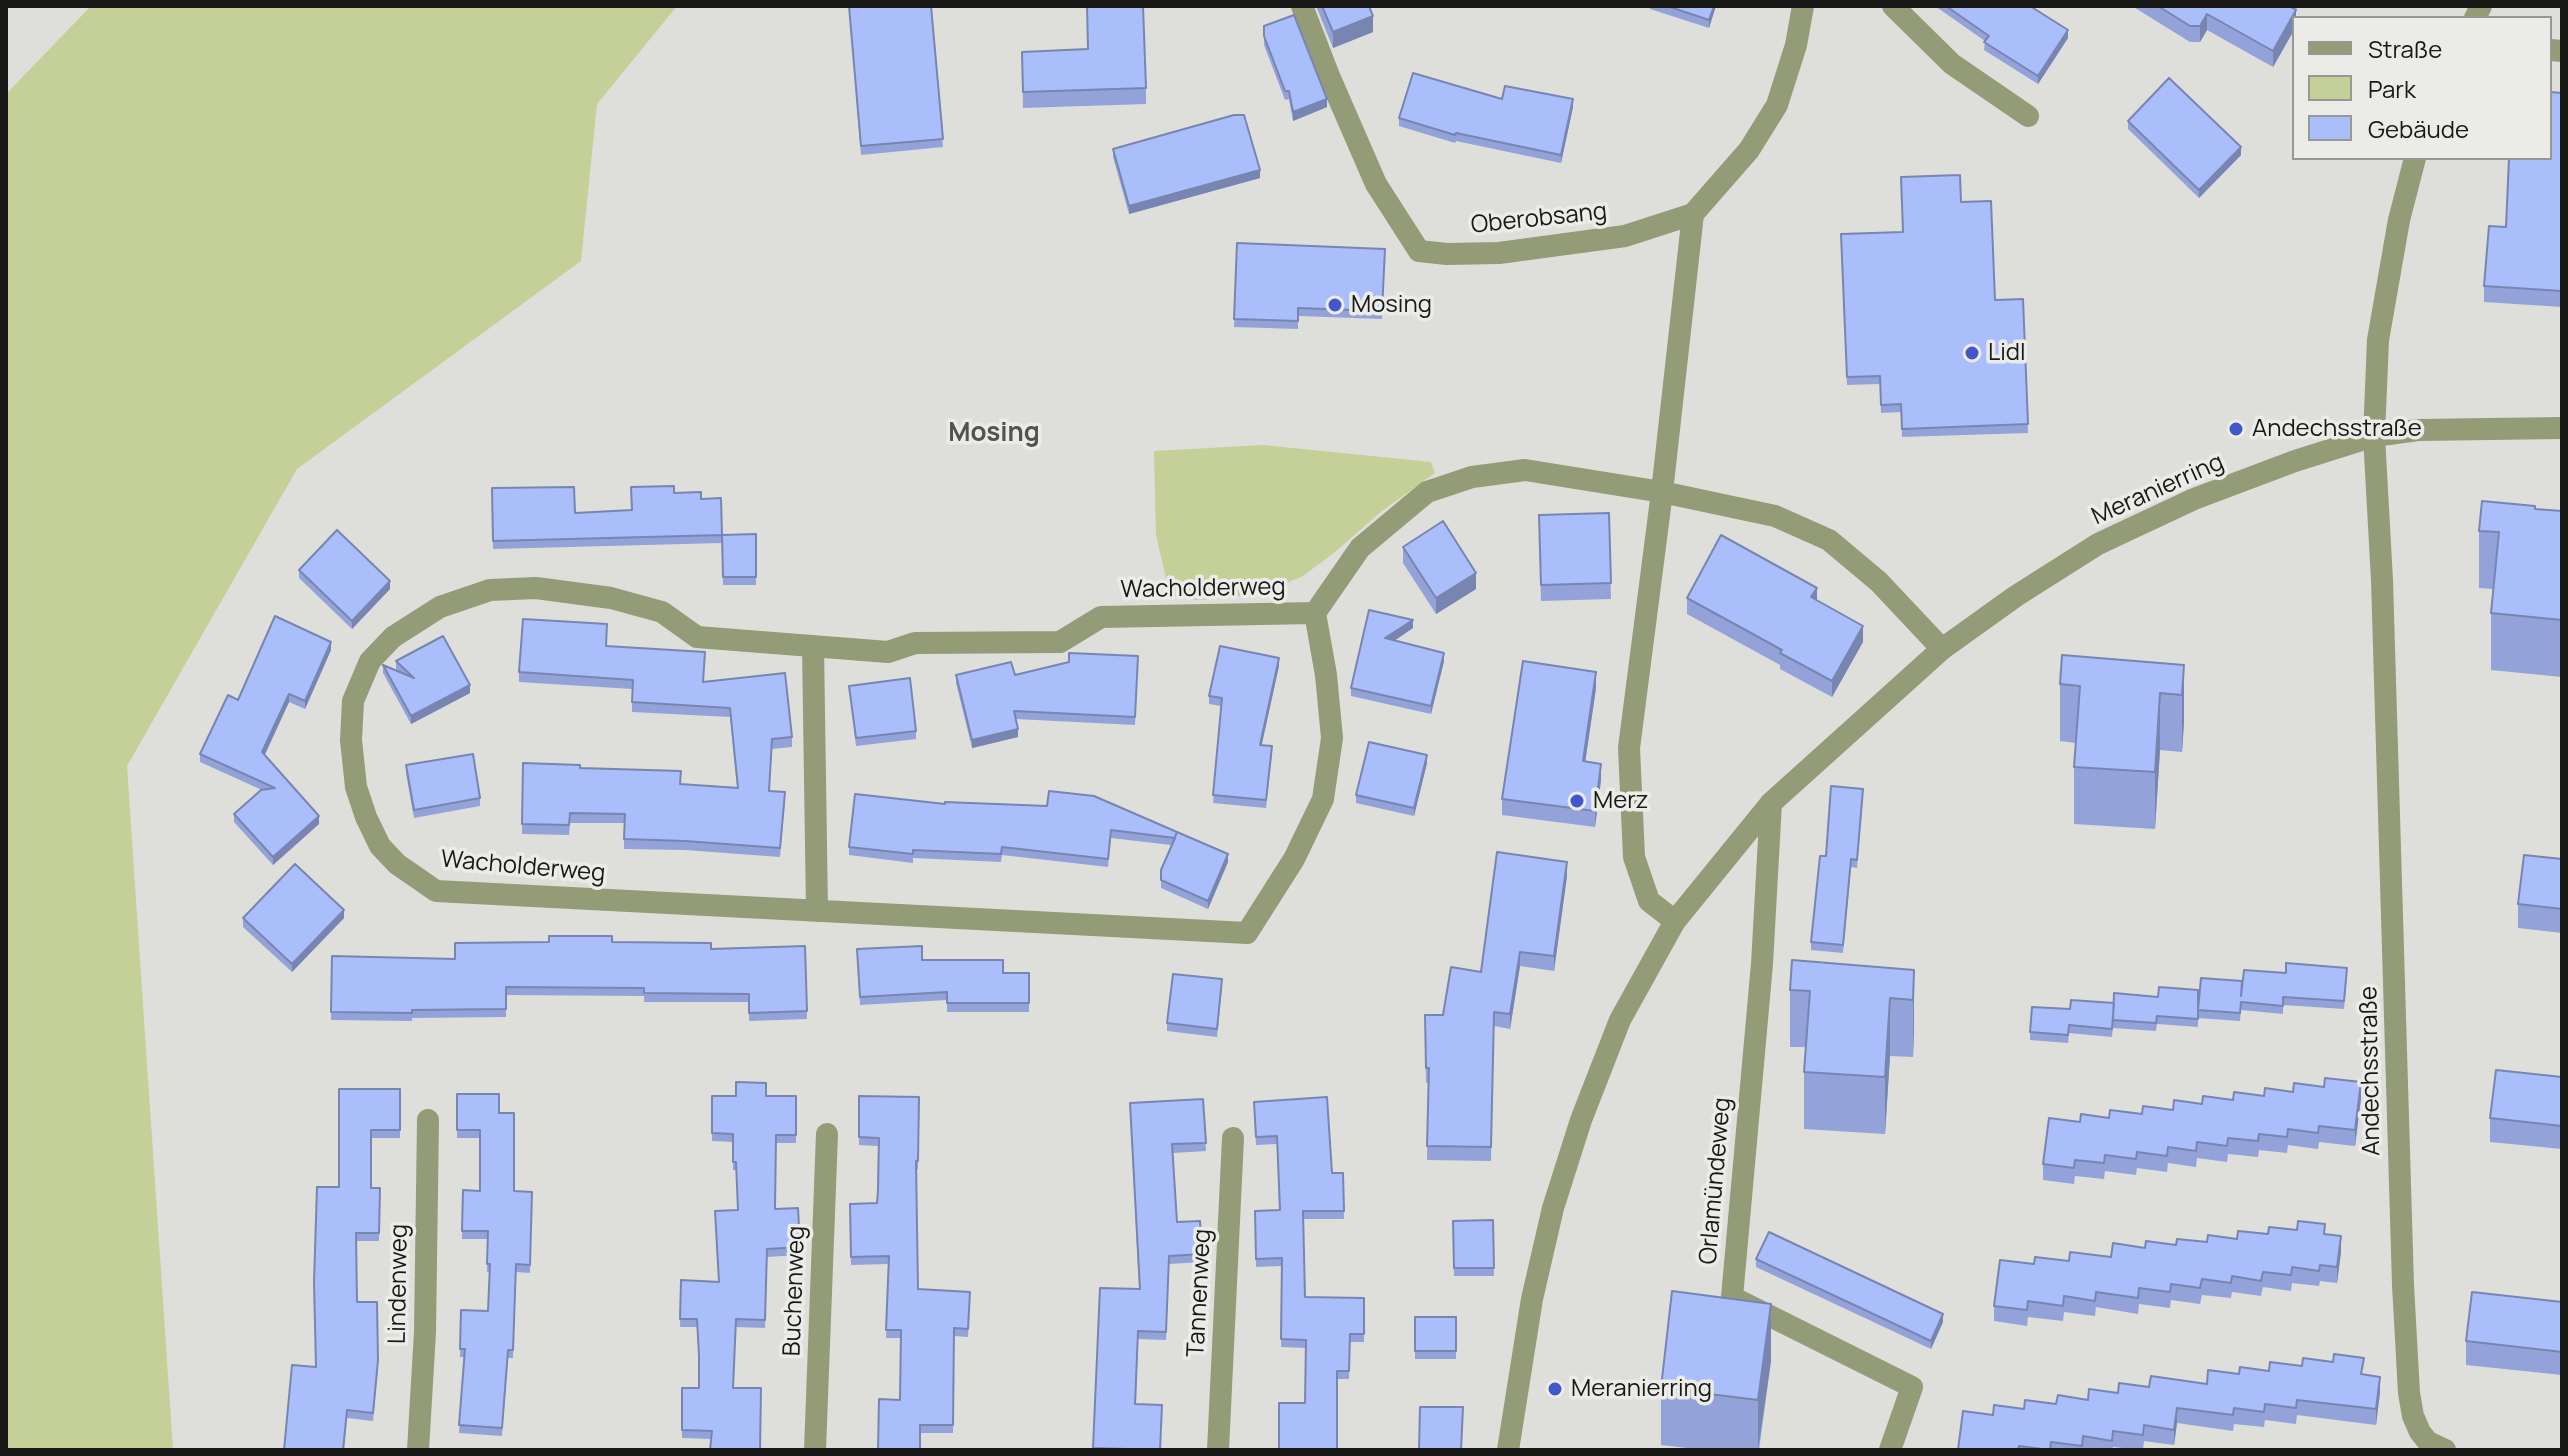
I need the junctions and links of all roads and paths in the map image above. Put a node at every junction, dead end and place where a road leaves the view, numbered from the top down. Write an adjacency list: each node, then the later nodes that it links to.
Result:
1 (1302, 6): 6 (street, Oberobsang)
2 (1803, 6): 6 (street)
3 (1893, 6): 4 (street)
4 (2028, 116)
5 (2414, 160): 8 (street, Andechsstraße)
6 (1693, 214): 9 (street)
7 (2562, 428): 8 (street, Meranierring)
8 (2374, 436): 12 (street, Meranierring); 24 (street, Andechsstraße)
9 (1662, 492): 10 (street, Wacholderweg); 12 (street); 15 (street)
10 (1315, 613): 11 (street, Wacholderweg); 14 (street, Wacholderweg)
11 (813, 646): 14 (street); 14 (street, Wacholderweg)
12 (1942, 649): 13 (street, Meranierring)
13 (1771, 803): 15 (street, Meranierring); 23 (street, Orlamündeweg)
14 (817, 911)
15 (1675, 921): 22 (street, Meranierring)
16 (428, 1120): 19 (street, Lindenweg)
17 (827, 1134): 20 (street, Buchenweg)
18 (1233, 1138): 21 (street, Tannenweg)
19 (418, 1450)
20 (815, 1450)
21 (1218, 1450)
22 (1508, 1450)
23 (1890, 1450)
24 (2445, 1450)

